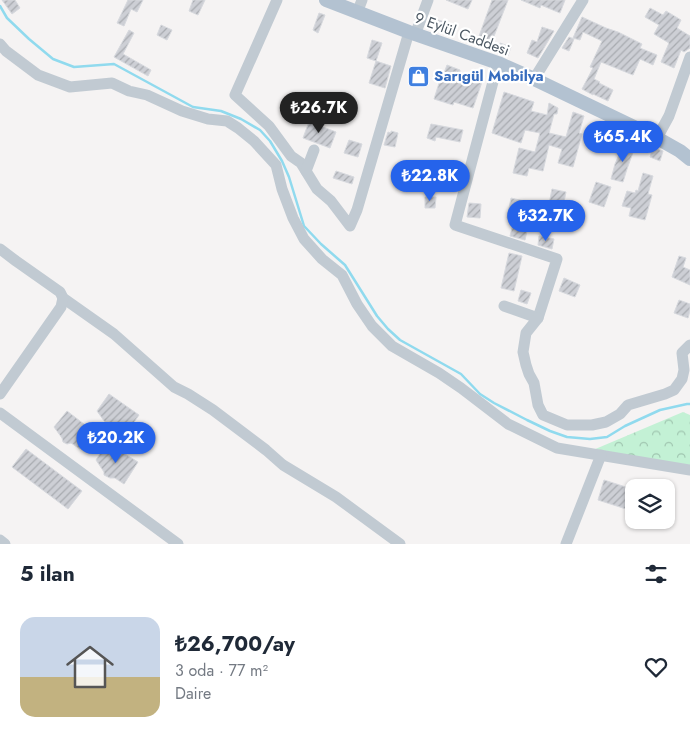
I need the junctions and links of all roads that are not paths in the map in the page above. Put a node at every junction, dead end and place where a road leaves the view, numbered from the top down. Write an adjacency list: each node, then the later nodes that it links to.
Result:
1 (278, 0): 15 (street)
2 (326, 0): 5 (main road, 9 Eylül Caddesi)
3 (428, 0): 6 (street)
4 (583, 0): 10 (street)
5 (360, 6): 6 (main road, 9 Eylül Caddesi)
6 (412, 34): 9 (main road, 9 Eylül Caddesi); 15 (street)
7 (0, 44): 23 (street)
8 (690, 57): 11 (street)
9 (498, 63): 10 (main road, 9 Eylül Caddesi); 19 (street)
10 (534, 79): 12 (main road, 9 Eylül Caddesi)
11 (685, 88): 12 (street)
12 (658, 138): 14 (main road, 9 Eylül Caddesi)
13 (314, 150): 15 (street)
14 (690, 159)
15 (306, 171)
16 (0, 249): 17 (street)
17 (63, 298): 21 (street); 28 (street)
18 (504, 306): 19 (street)
19 (538, 318): 20 (street)
20 (690, 345)
21 (0, 394)
22 (0, 413): 27 (street)
23 (597, 455): 24 (street); 29 (street)
24 (690, 470)
25 (0, 540): 26 (street)
26 (5, 544)
27 (178, 544)
28 (400, 544)
29 (566, 544)

